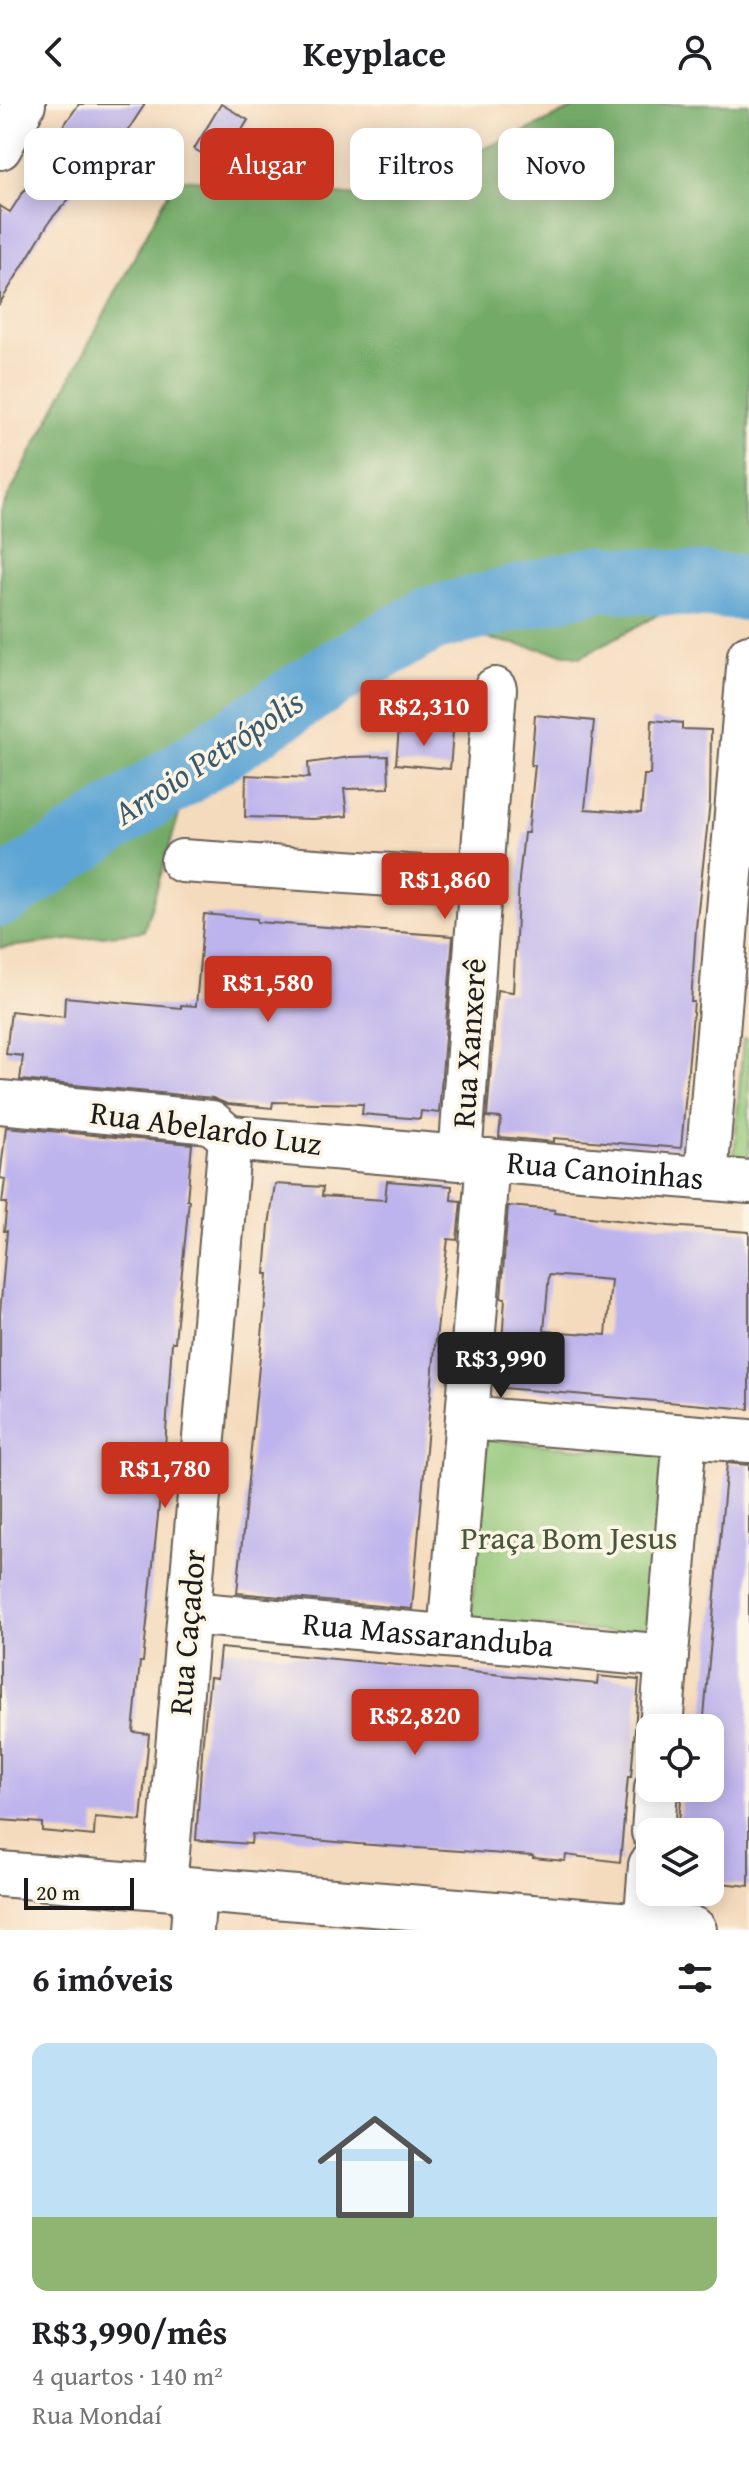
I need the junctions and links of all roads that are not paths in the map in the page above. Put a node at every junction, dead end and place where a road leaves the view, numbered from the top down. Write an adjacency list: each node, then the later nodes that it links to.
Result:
1 (24, 104): 2 (street)
2 (0, 148)
3 (749, 656): 7 (street)
4 (495, 689): 6 (street, Rua Xanxerê)
5 (182, 861): 6 (street)
6 (481, 881): 10 (street, Rua Xanxerê)
7 (734, 1025): 11 (street)
8 (0, 1102): 9 (street, Rua Abelardo Luz)
9 (230, 1138): 10 (street, Rua Abelardo Luz); 16 (street, Rua Caçador)
10 (474, 1159): 11 (street, Rua Canoinhas); 13 (street, Rua Xanxerê)
11 (706, 1178): 12 (street, Rua Canoinhas)
12 (749, 1182)
13 (467, 1418): 14 (street); 17 (street, Rua Xanxerê)
14 (685, 1436): 15 (street); 18 (street)
15 (749, 1441)
16 (189, 1613): 17 (street, Rua Massaranduba); 21 (street, Rua Caçador)
17 (449, 1636): 18 (street, Rua Massaranduba)
18 (667, 1656): 19 (street)
19 (662, 1714)
20 (0, 1874): 21 (street)
21 (184, 1902): 23 (street)
22 (647, 1906): 24 (street)
23 (575, 1925): 24 (street)
24 (645, 1926): 25 (street)
25 (694, 1930)

